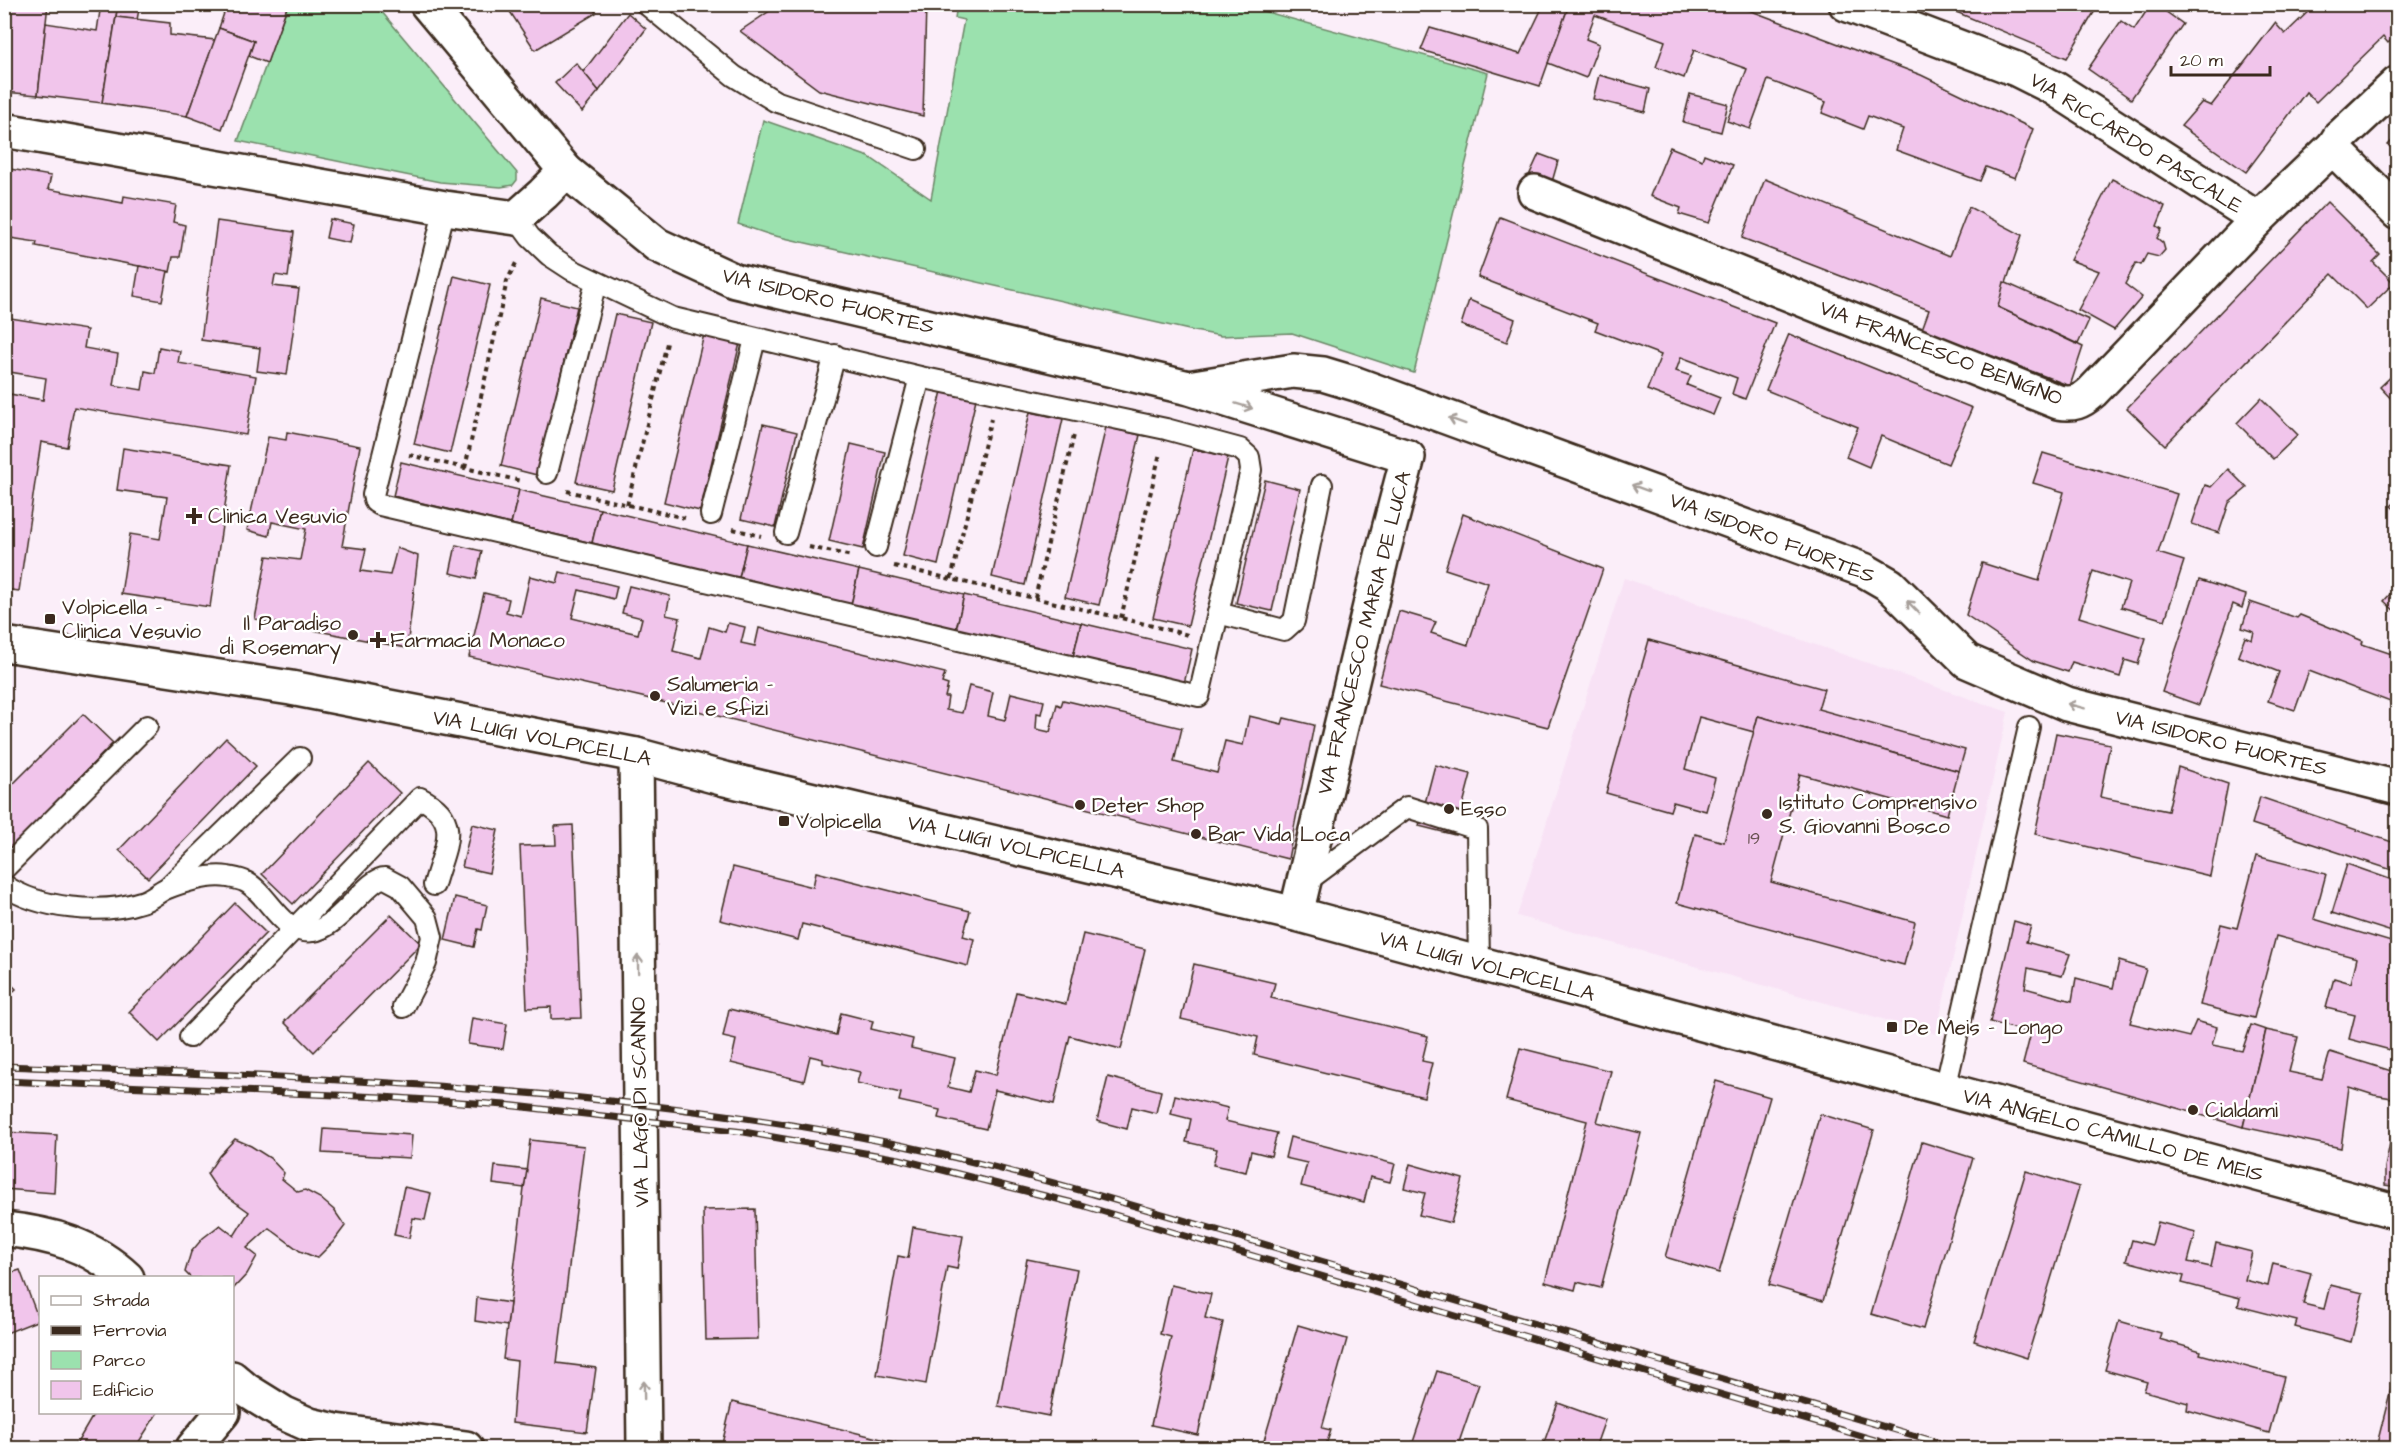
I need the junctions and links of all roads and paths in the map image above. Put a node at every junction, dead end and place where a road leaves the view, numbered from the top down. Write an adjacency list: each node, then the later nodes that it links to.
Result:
1 (427, 4): 8 (street, VIA ISIDORO FUORTES)
2 (646, 4): 7 (lane)
3 (1846, 4): 12 (street, VIA RICCARDO PASCALE)
4 (2397, 83): 6 (street, VIA FRANCESCO BENIGNO)
5 (4, 130): 10 (street)
6 (2334, 146): 11 (street); 12 (street, VIA FRANCESCO BENIGNO)
7 (916, 149)
8 (566, 171): 13 (street); 19 (street, VIA ISIDORO FUORTES)
9 (1535, 192): 12 (street, VIA FRANCESCO BENIGNO)
10 (446, 208): 13 (street); 33 (lane)
11 (2397, 213)
12 (2258, 219)
13 (523, 227): 14 (lane); 24 (path)
14 (596, 282): 15 (lane); 25 (lane)
15 (673, 318): 16 (lane); 27 (path)
16 (755, 339): 17 (lane); 28 (lane)
17 (835, 355): 18 (lane); 29 (lane)
18 (921, 377): 20 (lane); 30 (lane)
19 (1189, 388): 23 (street, VIA ISIDORO FUORTES, one-way to 23); 40 (street, VIA ISIDORO FUORTES, one-way to 19)
20 (998, 392): 21 (lane); 31 (path)
21 (1080, 411): 22 (lane); 32 (path)
22 (1166, 429): 33 (lane); 34 (path)
23 (1408, 457): 45 (street, VIA FRANCESCO MARIA DE LUCA)
24 (465, 468)
25 (547, 473)
26 (1322, 485): 33 (lane)
27 (627, 505)
28 (711, 514)
29 (786, 532)
30 (876, 547)
31 (951, 579)
32 (1035, 598)
33 (1218, 613)
34 (1121, 618)
35 (4, 644): 38 (street, VIA LUIGI VOLPICELLA)
36 (147, 726): 41 (lane)
37 (2029, 726): 50 (lane, VIA ANGELO CAMILLO DE MEIS)
38 (636, 755): 45 (street, VIA LUIGI VOLPICELLA); 58 (street, VIA LAGO DI SCANNO, one-way to 38)
39 (300, 758): 44 (lane)
40 (2397, 788)
41 (4, 869)
42 (4, 885): 44 (lane)
43 (434, 885): 46 (lane)
44 (165, 889): 46 (lane)
45 (1299, 899): 47 (street, VIA LUIGI VOLPICELLA); 47 (lane)
46 (293, 928): 48 (lane); 49 (lane)
47 (1479, 965): 50 (street, VIA LUIGI VOLPICELLA)
48 (403, 1006)
49 (190, 1037)
50 (1945, 1089): 51 (street, VIA ANGELO CAMILLO DE MEIS)
51 (2397, 1212)
52 (4, 1228): 53 (street)
53 (125, 1276)
54 (237, 1390): 57 (street)
55 (222, 1414): 56 (street)
56 (193, 1449)
57 (466, 1449)
58 (644, 1449)

